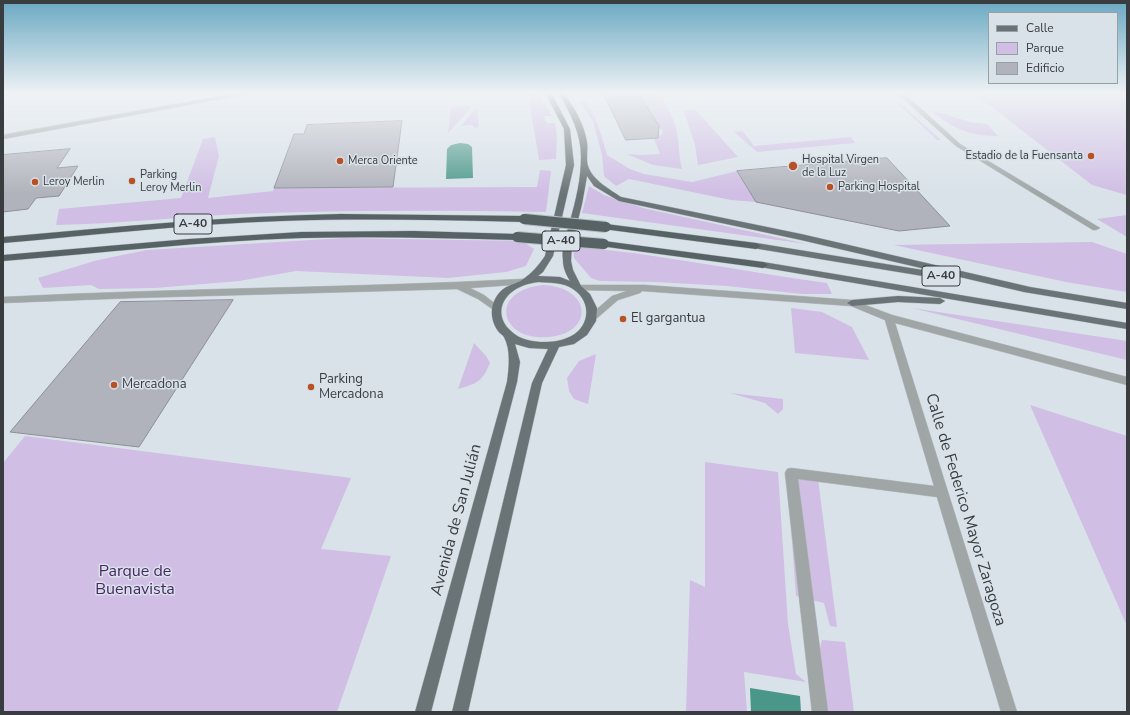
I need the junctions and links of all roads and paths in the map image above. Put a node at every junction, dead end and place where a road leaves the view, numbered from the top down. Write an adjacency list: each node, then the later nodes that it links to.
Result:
1 (57, 127): 5 (street)
2 (566, 127): 12 (main road)
3 (580, 127): 6 (main road)
4 (938, 127): 7 (street)
5 (3, 137)
6 (585, 167): 14 (main road); 16 (main road)
7 (1096, 228)
8 (3, 240): 9 (highway, A-40, bridge)
9 (756, 246): 16 (main road, A-40)
10 (3, 258): 11 (highway, A-40, bridge)
11 (763, 265): 19 (main road, A-40)
12 (524, 282): 13 (street); 14 (main road); 21 (main road)
13 (459, 286): 17 (street); 21 (street)
14 (578, 287): 15 (street); 22 (main road)
15 (645, 288): 18 (street); 22 (street)
16 (1030, 290): 20 (main road, A-40)
17 (3, 300)
18 (852, 303): 19 (main road); 23 (street)
19 (986, 303): 24 (main road, A-40)
20 (1127, 306)
21 (495, 308): 25 (main road)
22 (593, 317): 26 (main road)
23 (889, 318): 27 (street); 28 (street, Calle de Federico Mayor Zaragoza)
24 (1127, 326)
25 (509, 337): 26 (main road); 29 (main road, Avenida de San Julián)
26 (556, 345): 30 (main road)
27 (1127, 381)
28 (942, 492): 31 (street); 32 (street, Calle de Federico Mayor Zaragoza)
29 (423, 712)
30 (460, 712)
31 (820, 712)
32 (1009, 712)

